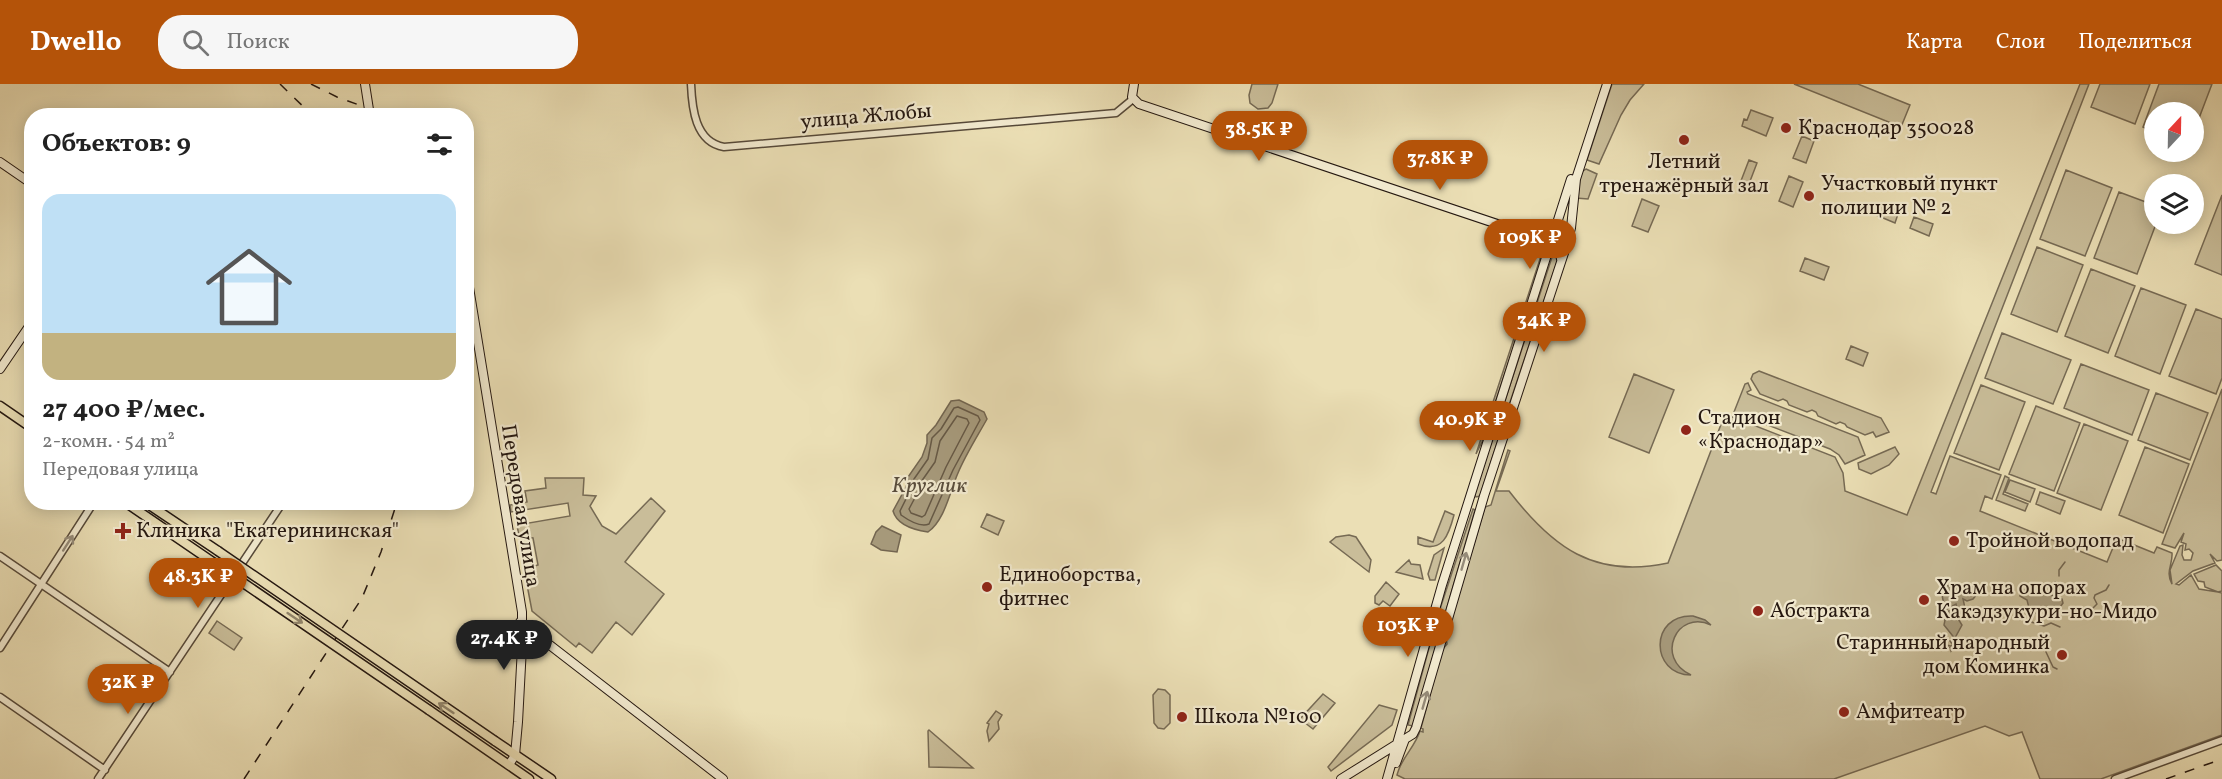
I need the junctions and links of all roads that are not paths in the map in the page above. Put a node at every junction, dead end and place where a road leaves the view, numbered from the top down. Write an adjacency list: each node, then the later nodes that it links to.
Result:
1 (363, 84): 7 (main road)
2 (691, 84): 6 (street, улица Жлобы)
3 (1132, 84): 6 (main road)
4 (1602, 84): 10 (main road)
5 (1607, 84): 11 (main road)
6 (1135, 102): 10 (main road); 12 (main road)
7 (368, 108)
8 (0, 162): 9 (main road)
9 (24, 178)
10 (1552, 239): 11 (main road); 12 (main road); 13 (main road)
11 (1568, 239): 13 (main road)
12 (1548, 252): 22 (main road)
13 (1561, 256): 23 (main road)
14 (474, 310): 36 (main road, Передовая улица)
15 (474, 332): 36 (main road, Передовая улица)
16 (24, 334): 17 (main road)
17 (0, 369)
18 (0, 400): 20 (main road)
19 (0, 406): 21 (main road)
20 (24, 416)
21 (24, 422)
22 (1493, 422): 23 (main road); 24 (main road)
23 (1507, 426): 25 (main road)
24 (1489, 437): 25 (main road); 26 (main road)
25 (1502, 442): 27 (main road)
26 (1471, 492): 27 (main road); 28 (main road)
27 (1484, 496): 33 (main road)
28 (1467, 507): 33 (main road); 43 (main road)
29 (89, 510): 35 (street, one-way to 29)
30 (137, 510): 48 (main road, one-way to 48, bridge)
31 (157, 510): 45 (main road, one-way to 31, bridge)
32 (278, 510): 40 (street)
33 (1479, 511): 43 (main road, one-way to 33)
34 (0, 556): 35 (street)
35 (42, 584): 39 (street); 40 (street)
36 (521, 624): 37 (main road); 38 (main road, Передовая улица); 42 (main road, Передовая улица); 55 (main road)
37 (532, 634): 38 (main road); 54 (main road)
38 (523, 637): 46 (main road, Передовая улица)
39 (0, 648)
40 (170, 672): 50 (street)
41 (0, 697): 50 (street)
42 (514, 737): 45 (main road); 46 (main road, Передовая улица)
43 (1400, 740): 47 (main road); 49 (main road); 56 (main road); 59 (main road)
44 (2222, 740): 60 (street)
45 (495, 741): 46 (main road)
46 (513, 754): 48 (main road, Передовая улица); 53 (main road)
47 (1378, 755): 49 (main road); 57 (main road)
48 (507, 764): 52 (main road)
49 (1391, 766): 58 (main road)
50 (105, 770): 51 (street)
51 (98, 779)
52 (529, 779)
53 (551, 779)
54 (717, 779)
55 (723, 779)
56 (1334, 779)
57 (1341, 779)
58 (1387, 779)
59 (1391, 779)
60 (2115, 779)

